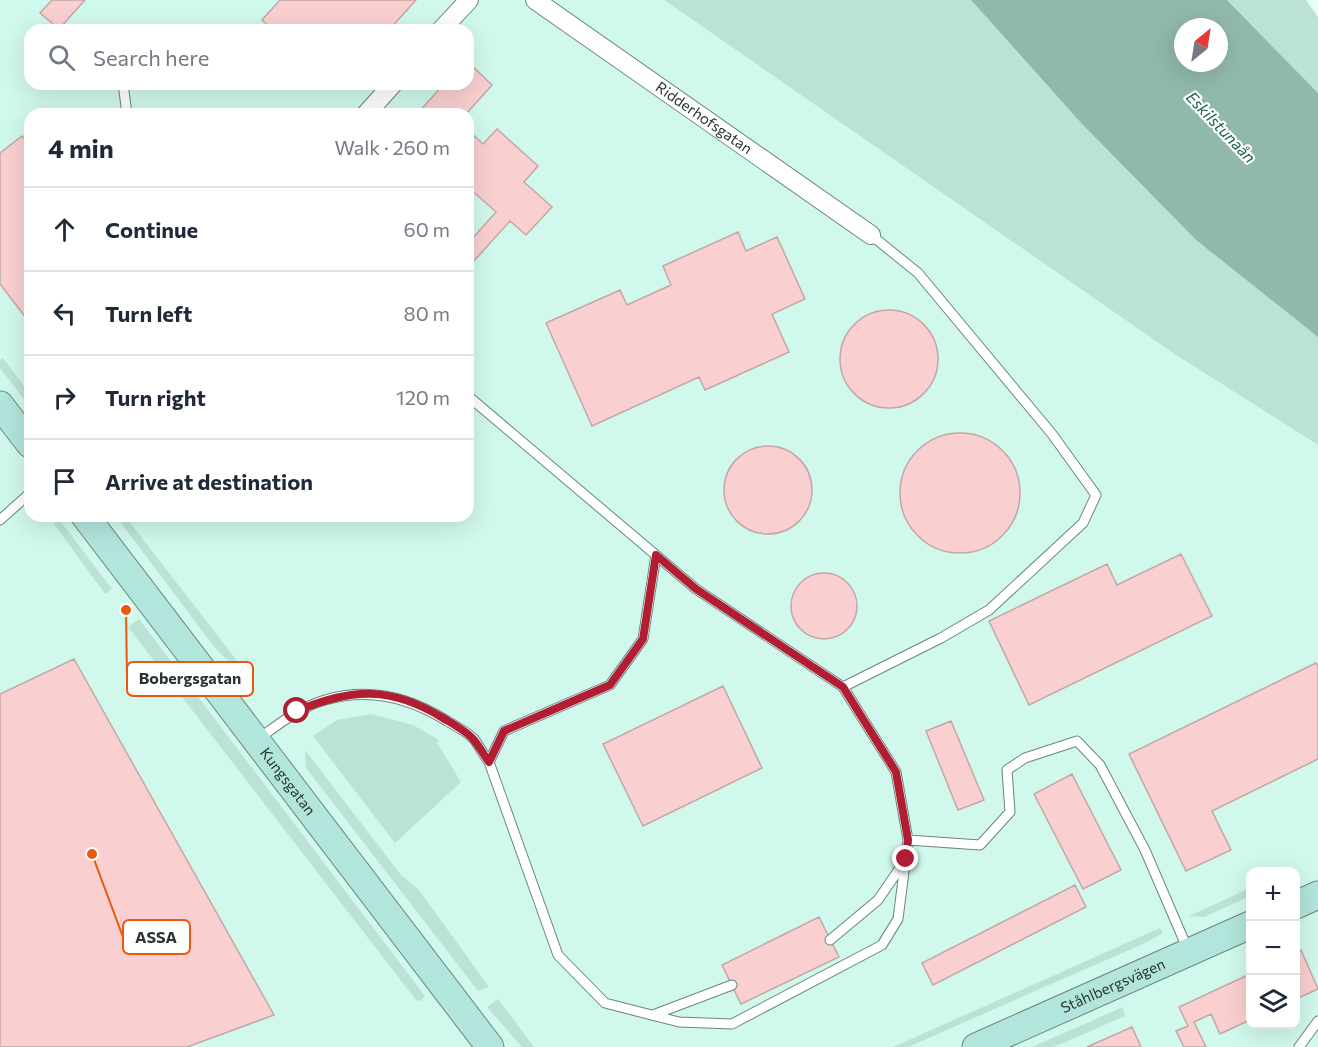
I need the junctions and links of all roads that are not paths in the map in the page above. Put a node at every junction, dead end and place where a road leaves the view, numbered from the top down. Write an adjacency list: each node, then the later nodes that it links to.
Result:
1 (469, 0): 3 (street)
2 (535, 0): 8 (street, Ridderhofsgatan)
3 (447, 24)
4 (124, 90): 6 (lane)
5 (388, 90): 7 (street)
6 (126, 108)
7 (371, 108)
8 (871, 235): 16 (lane)
9 (474, 401): 15 (lane)
10 (0, 405): 11 (main road)
11 (24, 436)
12 (24, 498): 13 (lane)
13 (0, 520)
14 (90, 522): 17 (main road, Kungsgatan)
15 (656, 555): 16 (lane); 18 (lane)
16 (843, 687): 19 (lane)
17 (256, 741): 18 (lane); 29 (main road, Kungsgatan)
18 (489, 762): 27 (lane)
19 (908, 840): 20 (lane); 25 (lane)
20 (906, 859): 24 (lane); 27 (lane)
21 (1318, 895): 22 (main road)
22 (1300, 903)
23 (1246, 927): 25 (main road, Ståhlbergsvägen)
24 (830, 940)
25 (1189, 952): 30 (main road, Ståhlbergsvägen)
26 (732, 985): 27 (lane)
27 (653, 1015)
28 (1318, 1021): 31 (lane)
29 (490, 1047)
30 (976, 1047)
31 (1299, 1047)

